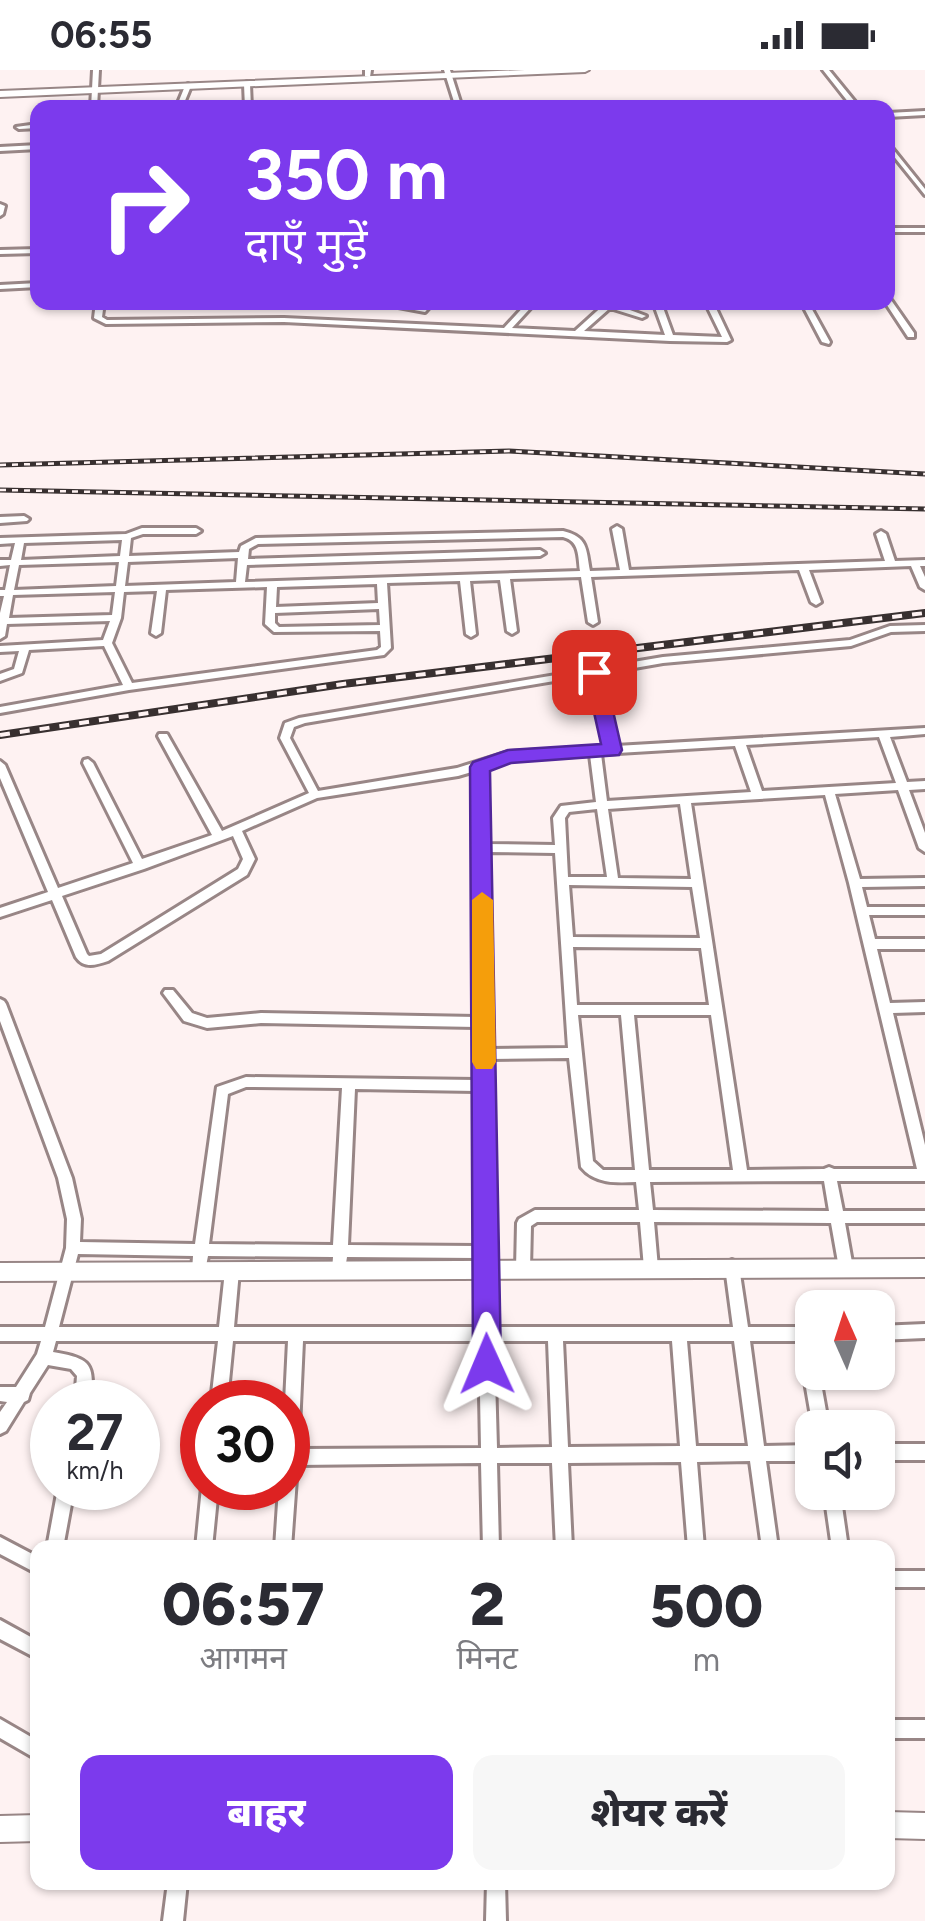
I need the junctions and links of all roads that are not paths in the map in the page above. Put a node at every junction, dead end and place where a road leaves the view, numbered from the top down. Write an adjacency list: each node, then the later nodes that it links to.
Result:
1 (96, 70): 10 (street)
2 (499, 70): 7 (main road)
3 (584, 70): 5 (main road)
4 (826, 70): 16 (street)
5 (551, 71): 7 (main road)
6 (368, 73): 7 (main road); 10 (main road)
7 (447, 73): 8 (main road); 15 (street)
8 (247, 84): 9 (main road); 14 (street)
9 (188, 86): 10 (main road); 13 (street)
10 (95, 88): 11 (main road); 12 (street)
11 (0, 92)
12 (94, 100)
13 (182, 100)
14 (248, 100)
15 (455, 100)
16 (850, 100)
17 (925, 113): 18 (street)
18 (895, 115)
19 (30, 126): 20 (street)
20 (19, 127)
21 (30, 147): 22 (street)
22 (0, 149)
23 (895, 157): 24 (street)
24 (925, 193)
25 (895, 230): 26 (street)
26 (925, 230)
27 (30, 250): 28 (street)
28 (0, 252)
29 (30, 285): 30 (street)
30 (0, 287)
31 (99, 310): 41 (street)
32 (397, 310): 41 (street)
33 (525, 310): 42 (street)
34 (604, 310): 43 (street)
35 (626, 310): 40 (street)
36 (660, 310): 45 (street)
37 (713, 310): 45 (street)
38 (808, 310): 46 (street)
39 (893, 310): 44 (street)
40 (642, 316)
41 (399, 325): 42 (street)
42 (506, 330): 43 (street)
43 (576, 334): 45 (street)
44 (910, 335)
45 (670, 338)
46 (826, 342)
47 (24, 519): 48 (street)
48 (0, 520)
49 (617, 529): 64 (street)
50 (196, 531): 53 (street)
51 (538, 534): 56 (street); 57 (street); 65 (street)
52 (881, 534): 62 (street)
53 (127, 537): 54 (street); 58 (street)
54 (20, 540): 55 (street); 59 (street)
55 (0, 541)
56 (540, 553): 57 (street); 66 (street)
57 (243, 558): 58 (street); 71 (street)
58 (124, 560): 59 (street); 74 (street)
59 (16, 562): 60 (street); 75 (street)
60 (0, 563)
61 (919, 563): 62 (street); 72 (street)
62 (891, 564): 63 (street)
63 (803, 568): 64 (street); 76 (street)
64 (625, 574): 65 (street)
65 (588, 575): 66 (street); 81 (street)
66 (544, 576): 67 (street)
67 (505, 578): 68 (street); 84 (street)
68 (465, 579): 69 (street); 86 (street)
69 (382, 582): 70 (street); 77 (street)
70 (272, 585): 71 (street); 78 (street)
71 (240, 586): 73 (street)
72 (925, 586)
73 (162, 588): 74 (street); 85 (street)
74 (120, 589): 75 (street); 79 (street)
75 (5, 593): 80 (street)
76 (816, 602)
77 (383, 606): 78 (street); 82 (street)
78 (271, 610): 82 (street)
79 (116, 618): 80 (street); 88 (street)
80 (2, 621): 87 (street)
81 (593, 622)
82 (384, 628): 93 (street)
83 (925, 628): 91 (street)
84 (512, 631)
85 (156, 633)
86 (471, 634)
87 (0, 636)
88 (107, 643): 89 (street); 93 (street)
89 (25, 648): 90 (street); 92 (street)
90 (0, 649)
91 (594, 672): 99 (street); 107 (street)
92 (0, 678)
93 (129, 687): 94 (street)
94 (0, 710)
95 (925, 730): 96 (street)
96 (883, 733): 98 (street); 105 (street)
97 (162, 736): 112 (street)
98 (740, 742): 99 (street); 108 (street)
99 (612, 750): 100 (street)
100 (595, 751): 103 (street); 110 (street)
101 (88, 764): 116 (street)
102 (0, 765): 122 (street)
103 (480, 767): 107 (street); 113 (street)
104 (925, 785): 105 (street)
105 (904, 786): 106 (street); 115 (street)
106 (829, 792): 108 (street); 120 (street)
107 (315, 795): 111 (street)
108 (758, 796): 109 (street)
109 (684, 801): 110 (street); 121 (street)
110 (605, 806): 114 (street); 118 (street)
111 (236, 830): 112 (street); 122 (street)
112 (219, 838): 116 (street)
113 (482, 848): 114 (street); 137 (street)
114 (562, 848): 117 (street)
115 (925, 848)
116 (140, 866): 122 (street)
117 (564, 881): 118 (street); 126 (street)
118 (614, 882): 121 (street)
119 (925, 882): 120 (street)
120 (855, 883): 123 (street)
121 (696, 884): 127 (street)
122 (55, 894): 125 (street)
123 (862, 910): 124 (street); 128 (street)
124 (925, 911)
125 (0, 913)
126 (568, 942): 127 (street); 134 (street)
127 (705, 942): 136 (street)
128 (869, 944): 129 (street); 132 (street)
129 (925, 944)
130 (169, 992): 137 (street)
131 (0, 1004): 149 (street)
132 (886, 1008): 133 (street); 144 (street)
133 (925, 1008)
134 (571, 1010): 135 (street); 138 (street)
135 (627, 1010): 136 (street); 145 (street)
136 (716, 1010): 143 (street)
137 (484, 1022): 139 (street)
138 (576, 1053): 139 (street); 145 (street)
139 (484, 1054): 141 (street)
140 (349, 1083): 141 (street); 151 (street); 152 (street)
141 (484, 1086): 150 (street)
142 (829, 1173): 143 (street); 144 (street); 148 (street)
143 (741, 1174): 145 (street)
144 (925, 1174)
145 (644, 1176): 147 (street)
146 (925, 1217): 148 (street)
147 (647, 1218): 148 (street); 154 (street); 155 (street)
148 (837, 1218): 156 (street)
149 (73, 1248): 151 (street); 160 (street)
150 (484, 1260): 152 (main road); 154 (main road); 165 (street)
151 (200, 1261): 152 (street); 158 (main road); 160 (main road)
152 (340, 1261): 158 (main road)
153 (732, 1267): 155 (main road); 156 (main road); 168 (street)
154 (524, 1268): 155 (main road)
155 (651, 1268)
156 (846, 1268): 157 (main road)
157 (925, 1268)
158 (232, 1271): 171 (street)
159 (0, 1272): 160 (main road)
160 (67, 1273): 164 (street)
161 (895, 1332): 162 (street)
162 (925, 1332)
163 (0, 1334): 164 (street)
164 (50, 1334): 171 (street); 172 (street)
165 (486, 1334): 166 (street); 170 (street); 184 (street)
166 (555, 1334): 167 (street); 185 (street)
167 (679, 1334): 168 (street); 182 (street)
168 (741, 1334): 169 (street); 183 (street)
169 (795, 1334)
170 (296, 1336): 171 (street); 175 (street)
171 (226, 1337): 174 (street)
172 (44, 1357): 173 (street); 177 (street)
173 (85, 1380)
174 (221, 1380)
175 (293, 1380)
176 (0, 1394): 177 (street)
177 (23, 1395): 178 (street)
178 (0, 1426)
179 (895, 1452): 180 (street)
180 (925, 1452)
181 (795, 1453): 183 (street)
182 (688, 1454): 183 (street); 185 (street); 196 (street)
183 (757, 1454): 197 (street)
184 (488, 1456): 185 (street); 186 (street); 194 (street)
185 (560, 1456): 195 (street)
186 (310, 1457)
187 (62, 1510): 191 (street)
188 (208, 1510): 192 (street)
189 (285, 1510): 193 (street)
190 (835, 1510): 198 (street)
191 (56, 1540)
192 (205, 1540)
193 (284, 1540)
194 (491, 1540)
195 (564, 1540)
196 (695, 1540)
197 (769, 1540)
198 (839, 1540)
199 (0, 1545): 200 (street)
200 (30, 1562)
201 (895, 1579): 202 (street)
202 (925, 1580)
203 (0, 1629): 204 (street)
204 (30, 1646)
205 (0, 1728): 208 (street)
206 (895, 1729): 207 (street)
207 (925, 1729)
208 (30, 1746)
209 (895, 1825): 210 (main road)
210 (925, 1826)
211 (30, 1828): 212 (main road)
212 (0, 1830)
213 (177, 1890): 215 (street)
214 (496, 1890): 216 (street)
215 (173, 1921)
216 (496, 1921)

